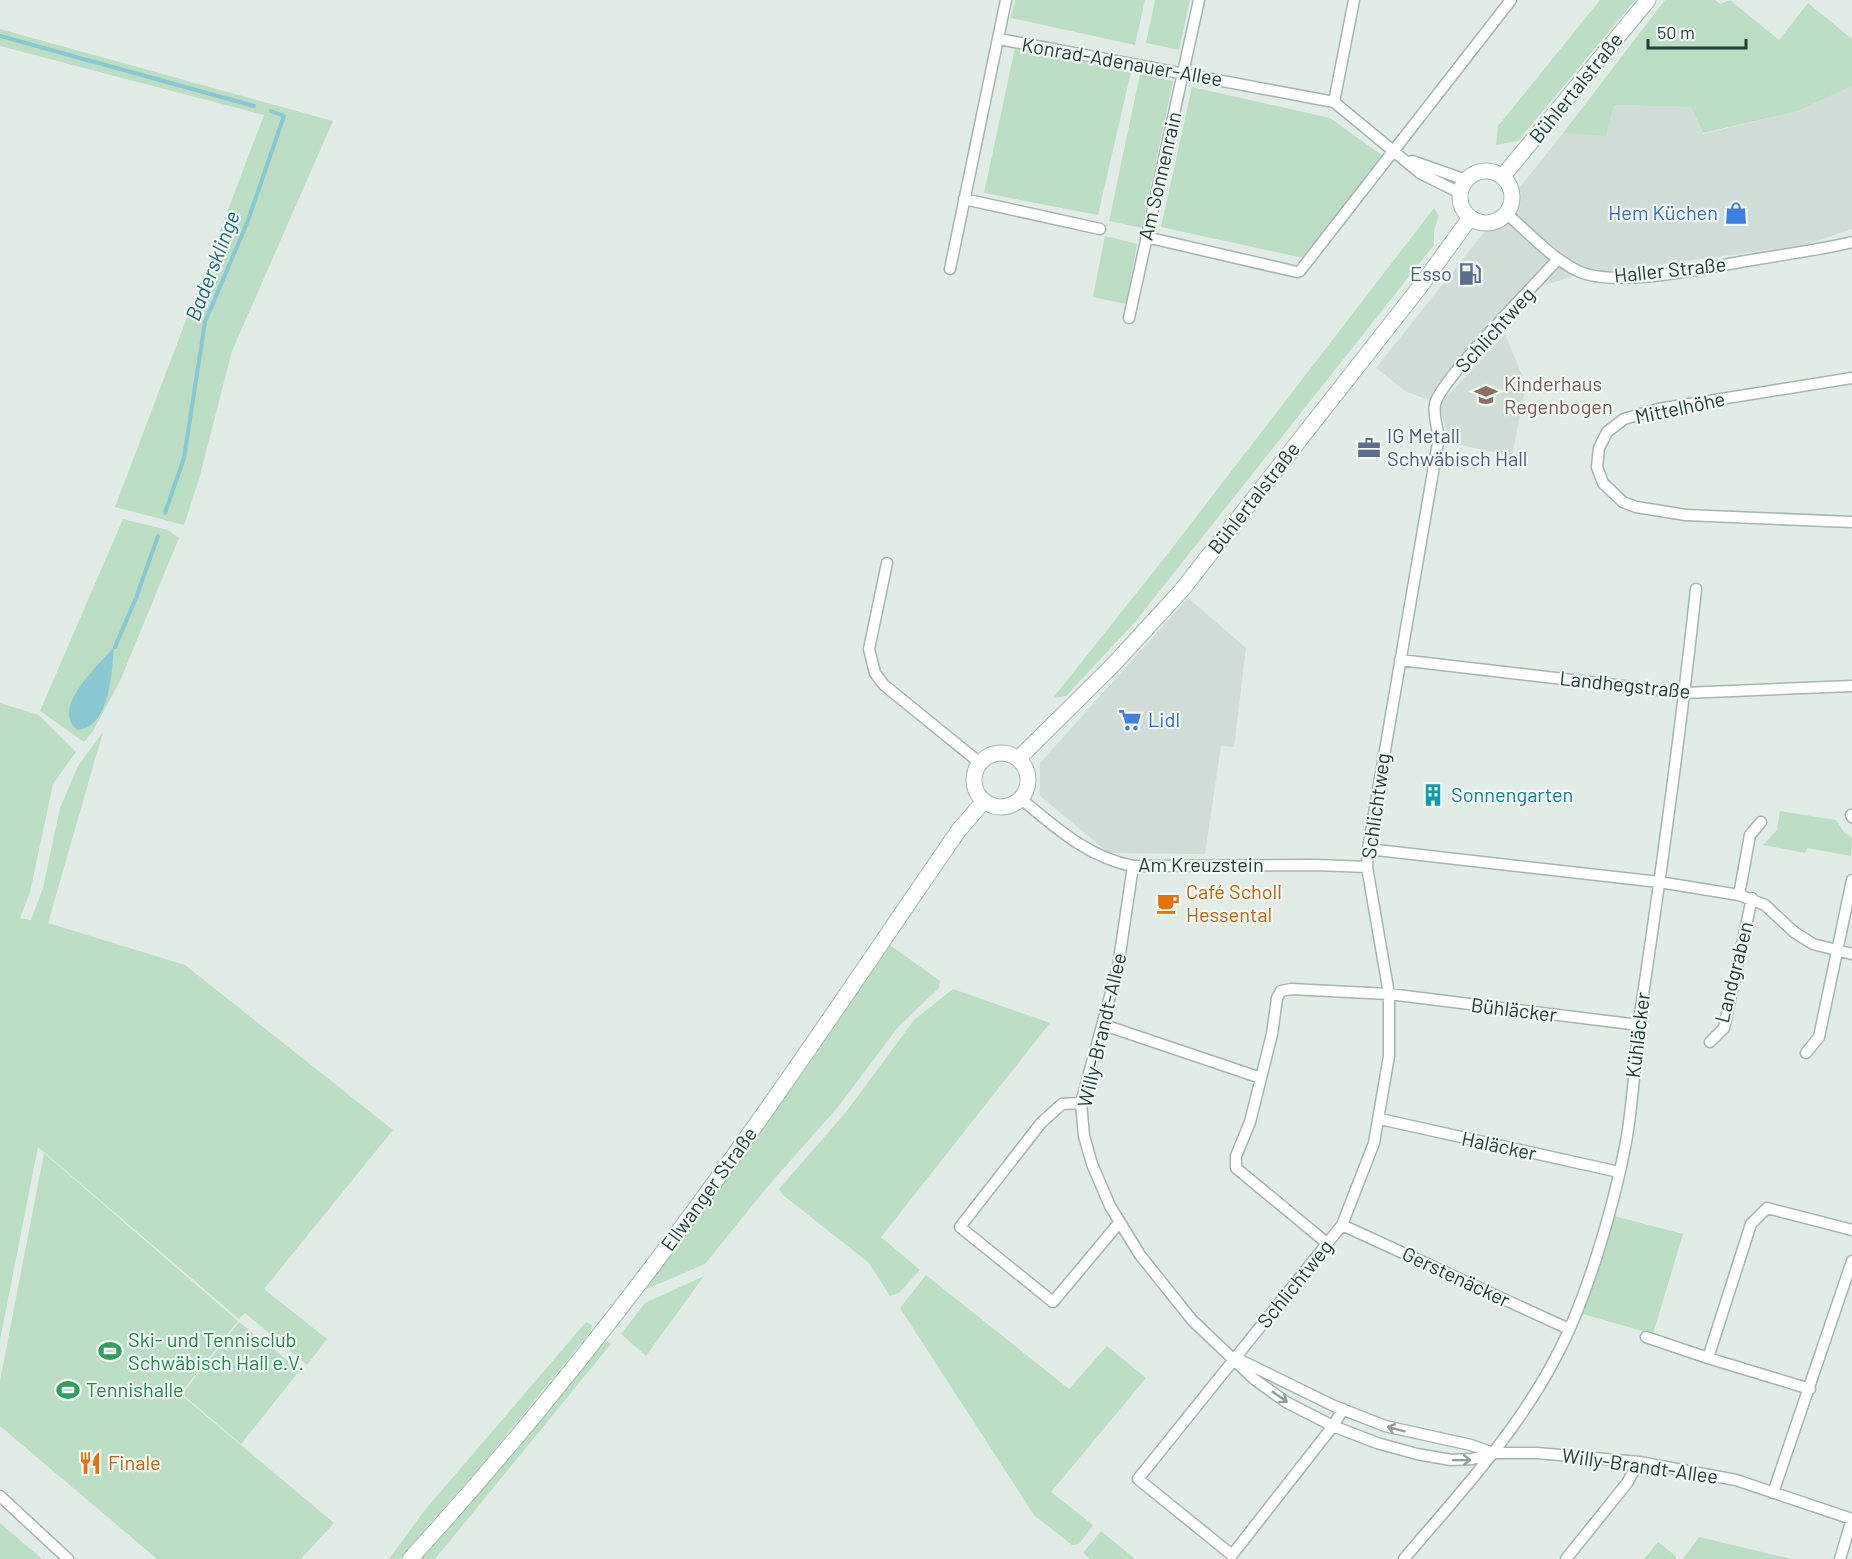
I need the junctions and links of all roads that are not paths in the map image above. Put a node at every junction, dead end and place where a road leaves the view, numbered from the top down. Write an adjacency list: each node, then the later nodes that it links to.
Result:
1 (1006, 0): 6 (street)
2 (1199, 0): 7 (street, Am Sonnenrain)
3 (1354, 0): 8 (street)
4 (1511, 0): 9 (street)
5 (1648, 0): 10 (main road, Bühlertalstraße)
6 (999, 39): 7 (street, Konrad-Adenauer-Allee); 12 (street, Konrad-Adenauer-Allee)
7 (1183, 73): 8 (street, Konrad-Adenauer-Allee); 16 (street, Am Sonnenrain)
8 (1334, 102): 9 (street)
9 (1393, 151): 11 (street); 16 (street)
10 (1503, 176): 11 (main road); 13 (main road)
11 (1463, 187): 14 (main road)
12 (964, 199): 15 (street); 19 (street, Konrad-Adenauer-Allee)
13 (1507, 214): 14 (main road); 18 (street, Haller Straße)
14 (1470, 218): 28 (main road, Bühlertalstraße)
15 (1100, 229)
16 (1146, 237): 20 (street, Am Sonnenrain)
17 (1852, 242): 18 (street, Haller Straße)
18 (1558, 259): 25 (street, Schlichtweg)
19 (950, 269)
20 (1129, 318)
21 (1852, 378): 22 (street, Mittelhöhe)
22 (1852, 522)
23 (887, 563): 29 (street)
24 (1696, 589): 27 (street, Kühläcker)
25 (1400, 660): 27 (street, Landhegstraße); 33 (street, Schlichtweg)
26 (1852, 686): 27 (street, Landhegstraße)
27 (1684, 693): 37 (street, Kühläcker)
28 (1018, 759): 29 (main road); 30 (main road)
29 (980, 763): 31 (main road)
30 (1020, 798): 31 (main road); 34 (street, Am Kreuzstein)
31 (984, 801): 69 (main road, Ellwanger Straße)
32 (1761, 822): 38 (street, Landgraben)
33 (1368, 849): 35 (street, Schlichtweg); 37 (street)
34 (1133, 866): 35 (street, Am Kreuzstein); 43 (street, Willy-Brandt-Allee)
35 (1367, 867): 42 (street, Schlichtweg)
36 (1852, 880): 40 (street)
37 (1659, 882): 38 (street, Landgraben); 44 (street, Kühläcker)
38 (1739, 896): 39 (street, Landgraben)
39 (1752, 898): 40 (street, Landgraben); 45 (street, Landgraben)
40 (1838, 953): 41 (street, Landgraben); 46 (street)
41 (1852, 954)
42 (1389, 994): 44 (street, Bühläcker); 47 (street, Bühläcker); 49 (street, Schlichtweg)
43 (1104, 1025): 47 (street); 48 (street, Willy-Brandt-Allee)
44 (1639, 1025): 50 (street, Kühläcker)
45 (1710, 1042)
46 (1806, 1053)
47 (1261, 1078): 54 (street)
48 (1081, 1103): 51 (street, Willy-Brandt-Allee); 51 (street)
49 (1380, 1119): 50 (street, Haläcker); 52 (street, Schlichtweg)
50 (1619, 1172): 56 (street, Kühläcker)
51 (1119, 1223): 58 (street, Willy-Brandt-Allee)
52 (1342, 1225): 54 (street, Schlichtweg); 56 (street, Gerstenäcker)
53 (1852, 1230): 59 (street)
54 (1328, 1244): 58 (street, Schlichtweg)
55 (1852, 1261): 60 (street)
56 (1569, 1329): 63 (street, Kühläcker)
57 (1646, 1337): 59 (street)
58 (1236, 1358): 61 (street, Willy-Brandt-Allee); 62 (street, Willy-Brandt-Allee, one-way to 62); 62 (street, Schlichtweg)
59 (1708, 1358): 60 (street)
60 (1810, 1389): 65 (street)
61 (1343, 1409): 62 (street); 63 (street, Willy-Brandt-Allee, one-way to 61)
62 (1333, 1426): 63 (street, Willy-Brandt-Allee, one-way to 63)
63 (1493, 1453): 64 (street, Willy-Brandt-Allee); 70 (street, Kühläcker)
64 (1638, 1462): 65 (street, Willy-Brandt-Allee); 71 (street)
65 (1773, 1493): 67 (street, Willy-Brandt-Allee)
66 (0, 1496): 68 (street)
67 (1852, 1519): 72 (street)
68 (68, 1559)
69 (411, 1559)
70 (1404, 1559)
71 (1566, 1559)
72 (1840, 1559)

